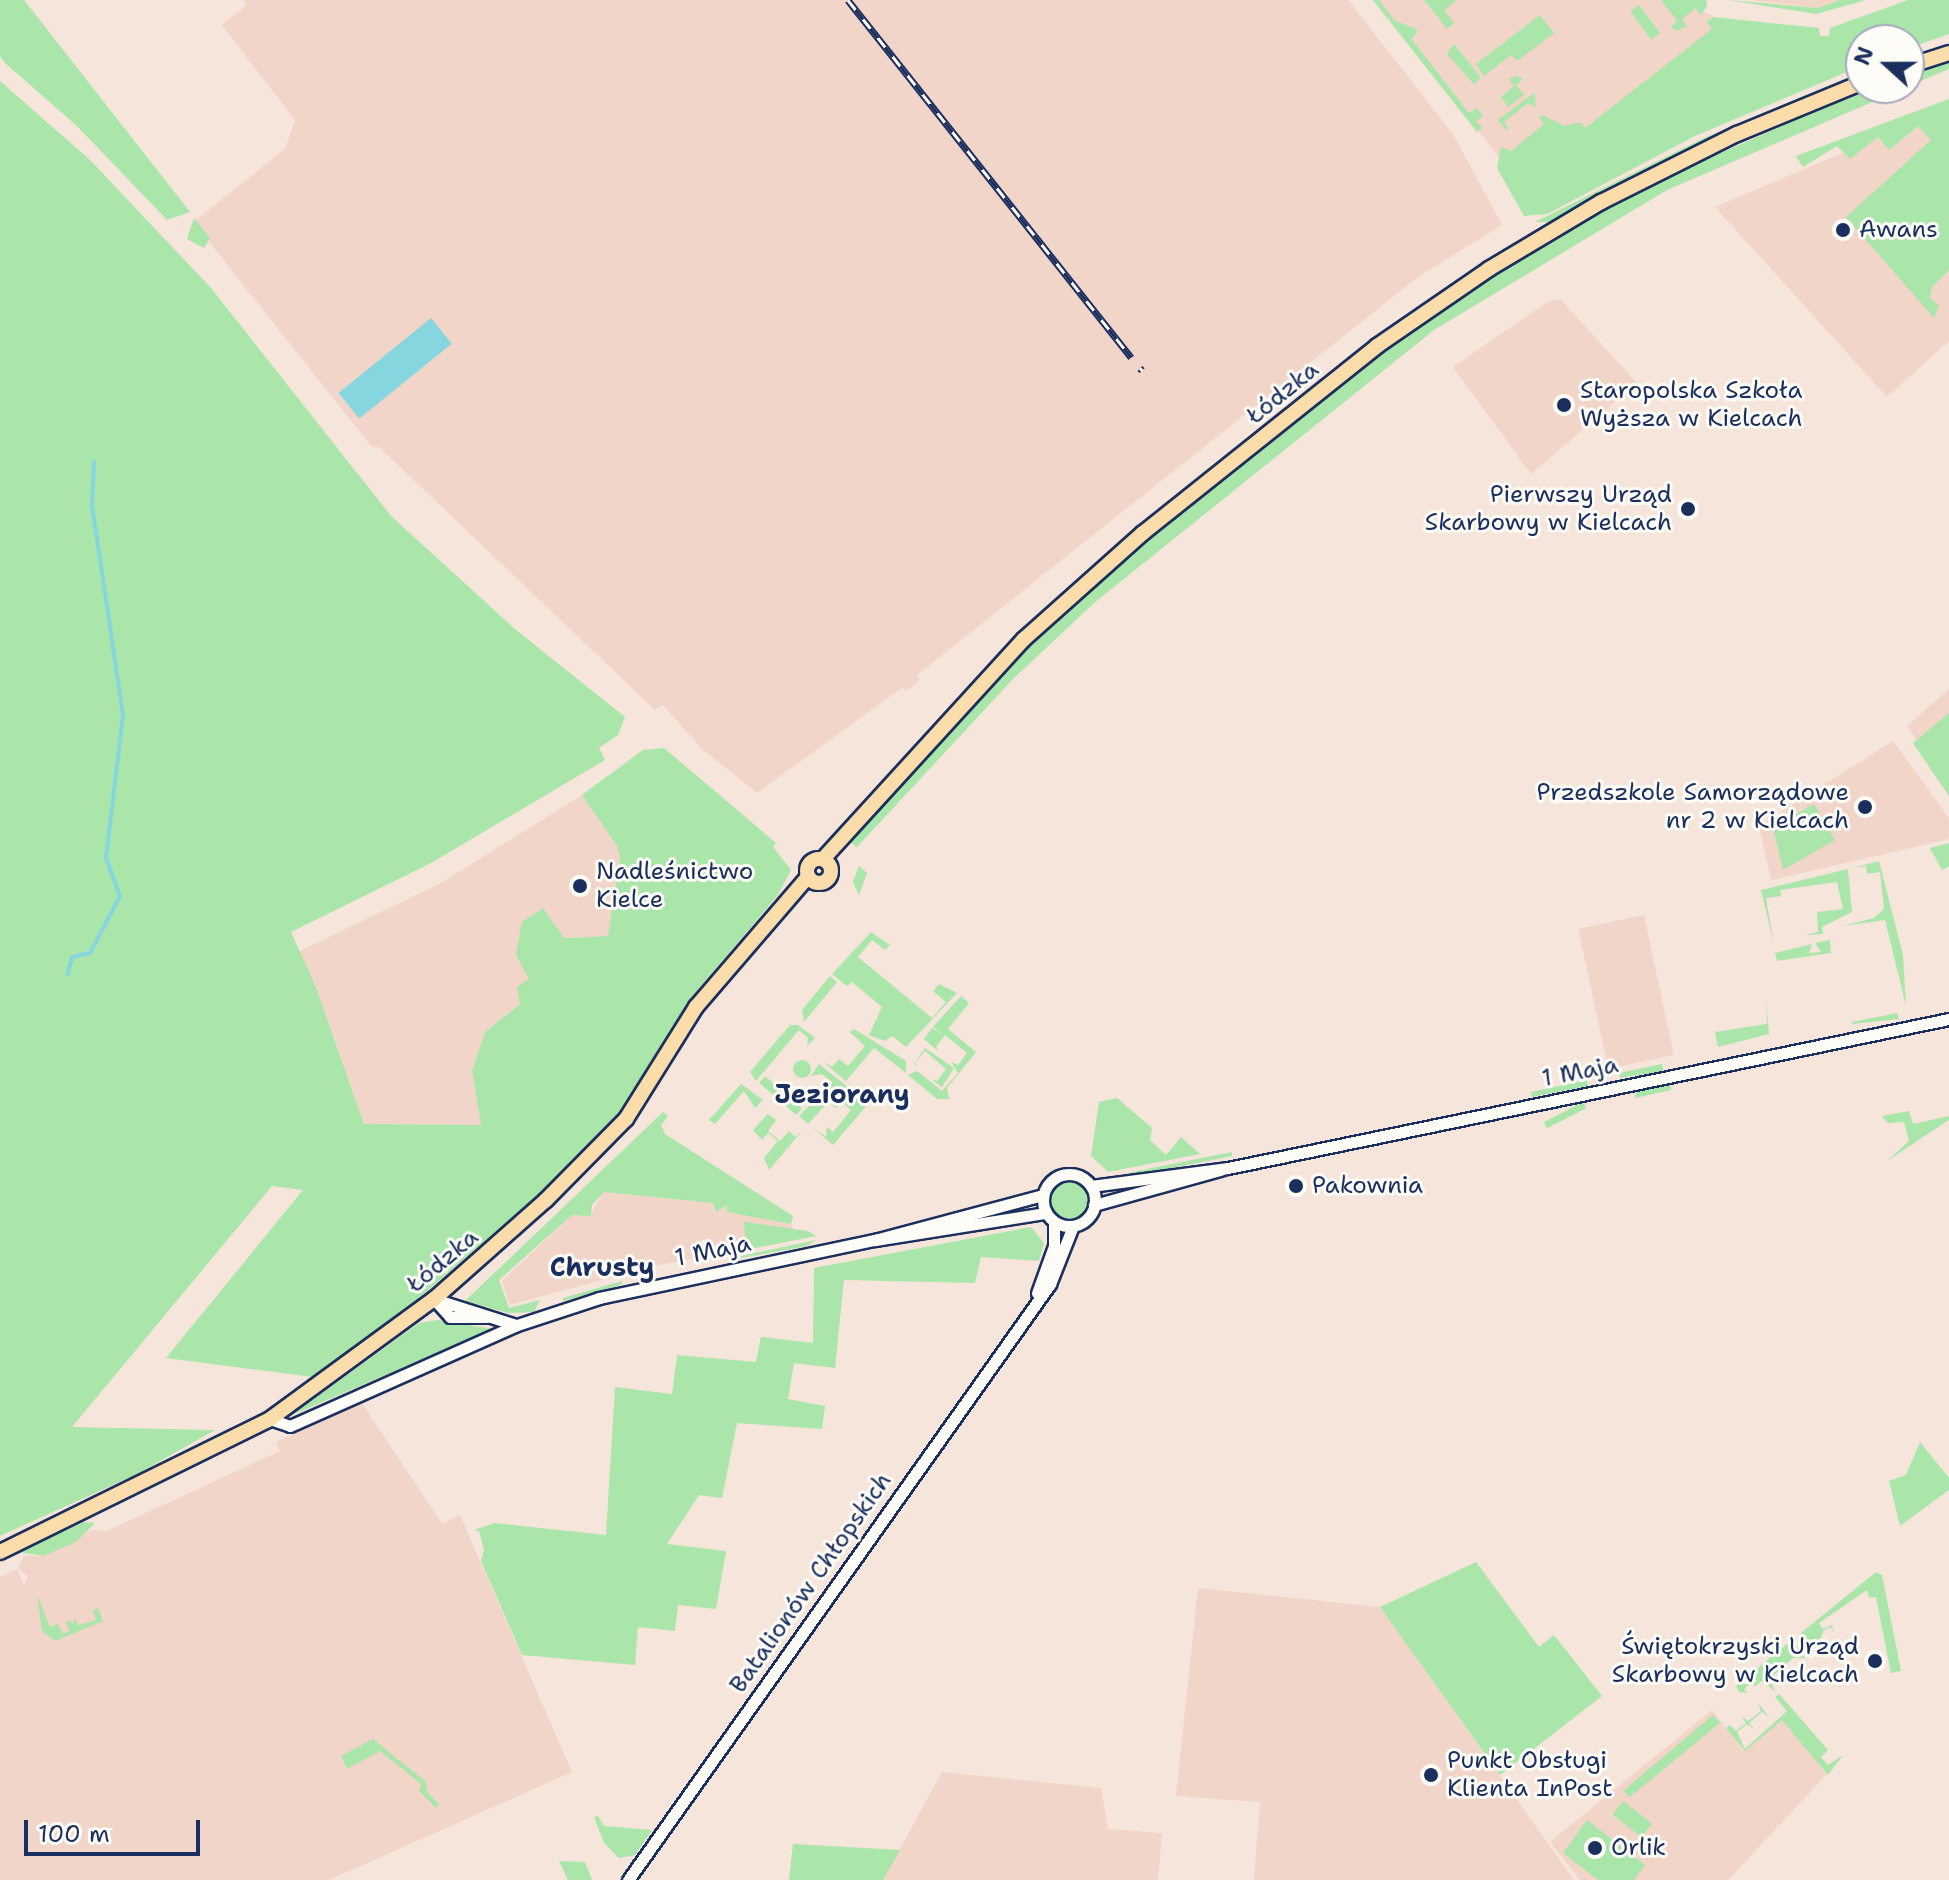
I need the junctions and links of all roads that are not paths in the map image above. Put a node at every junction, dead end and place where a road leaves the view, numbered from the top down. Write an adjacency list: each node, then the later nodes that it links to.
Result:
1 (1949, 53): 2 (main road)
2 (1925, 61)
3 (1845, 90): 12 (main road, Łódzka)
4 (1949, 1019): 5 (street, 1 Maja)
5 (1221, 1169): 6 (street, 1 Maja); 8 (street, 1 Maja)
6 (1091, 1186): 7 (street); 8 (street)
7 (1043, 1195): 9 (street); 11 (street, 1 Maja)
8 (1094, 1205): 10 (street)
9 (1050, 1218): 10 (street); 11 (street, 1 Maja); 13 (street, Batalionów Chłopskich)
10 (1073, 1226): 13 (street, Batalionów Chłopskich)
11 (875, 1240): 14 (street, 1 Maja)
12 (434, 1299): 14 (street); 15 (main road, Łódzka)
13 (1029, 1312): 17 (street, Batalionów Chłopskich)
14 (517, 1325): 15 (street, 1 Maja)
15 (270, 1419): 16 (main road, Łódzka)
16 (0, 1552)
17 (628, 1880)

